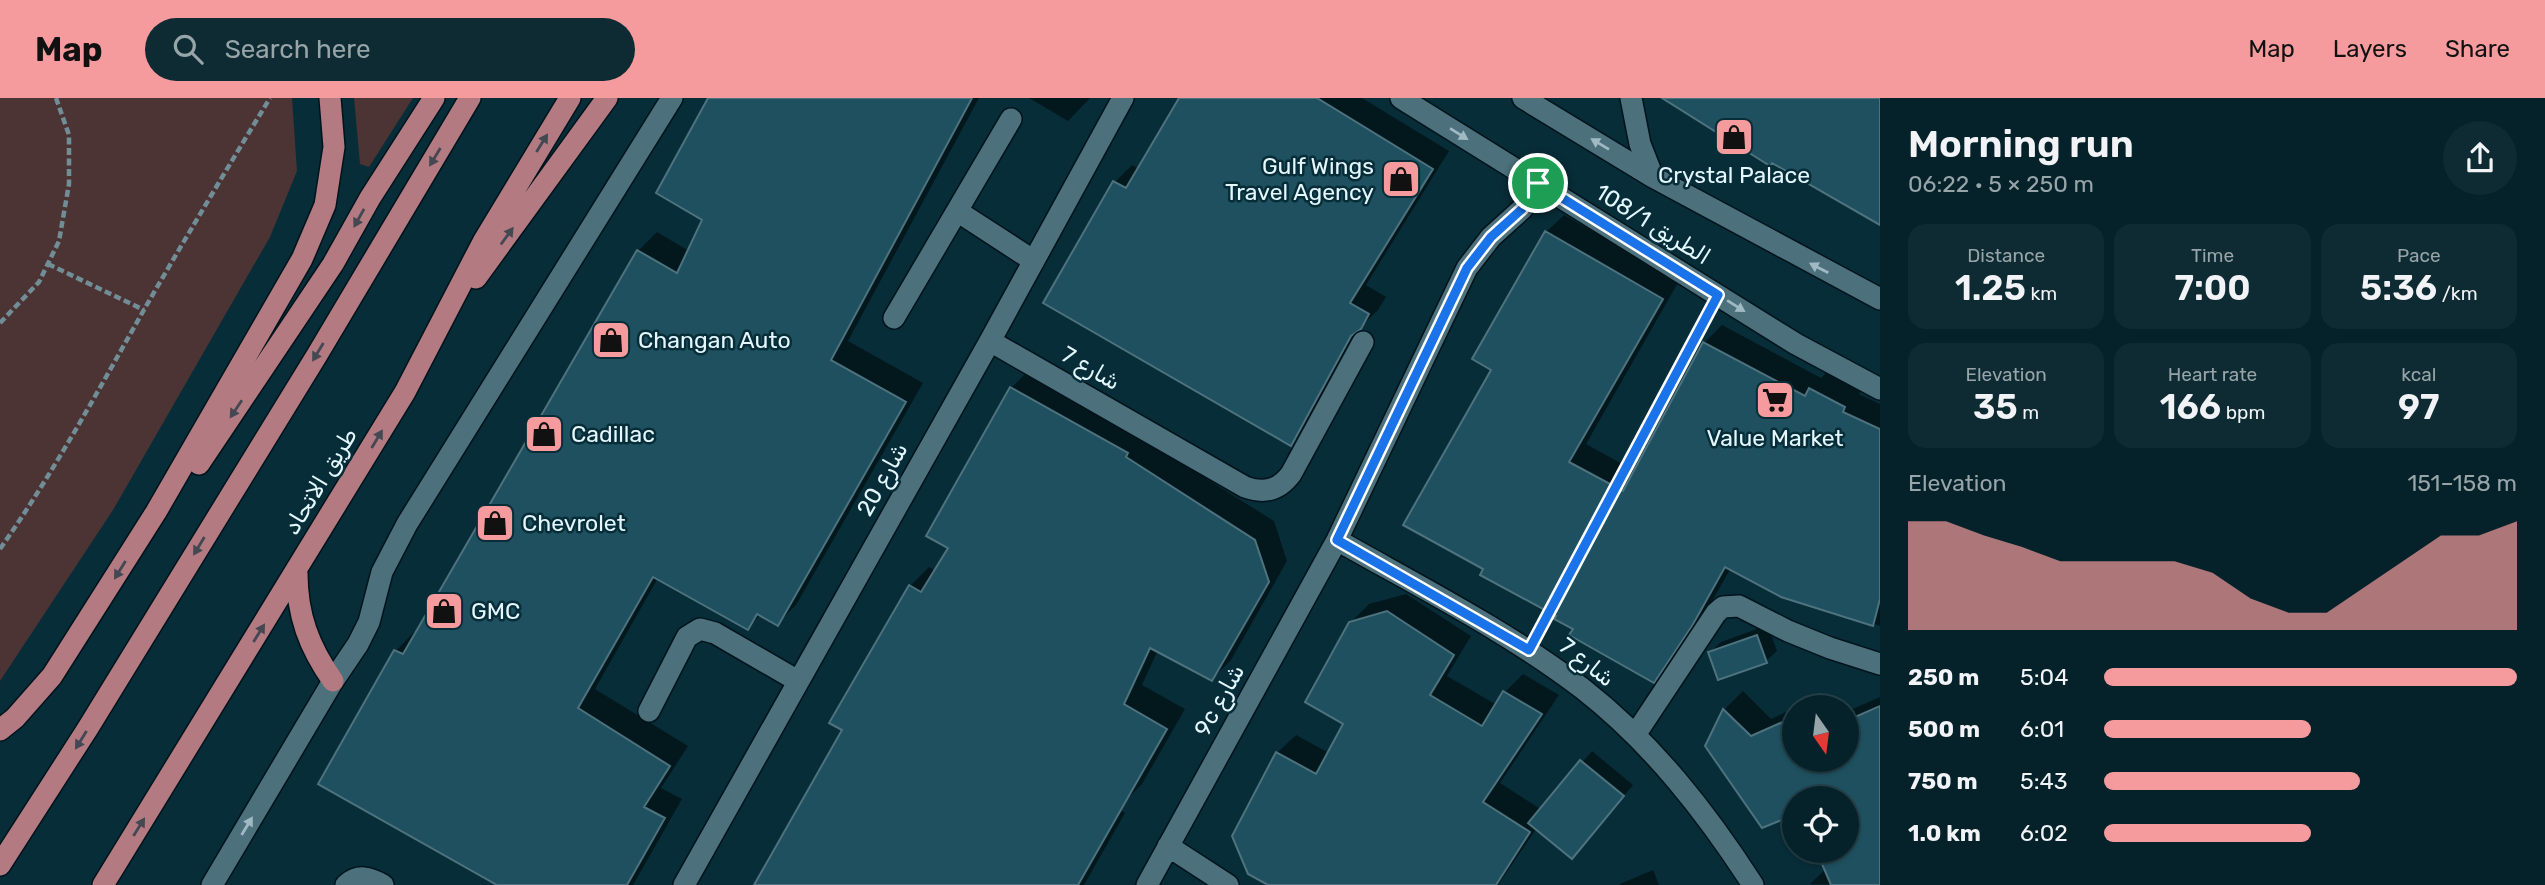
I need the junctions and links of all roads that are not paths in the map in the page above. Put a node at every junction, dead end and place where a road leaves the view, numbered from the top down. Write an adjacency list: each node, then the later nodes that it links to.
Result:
1 (330, 98): 22 (main road)
2 (434, 98): 22 (main road, one-way to 22)
3 (470, 98): 32 (main road, one-way to 32)
4 (570, 98): 18 (main road, طريق الاتحاد, one-way to 4)
5 (607, 98): 18 (main road, one-way to 5)
6 (672, 98): 26 (street)
7 (1123, 98): 15 (street, شارع 20)
8 (1401, 98): 13 (street, 108/1 الطريق, one-way to 13)
9 (1523, 98): 12 (street, 108/1 الطريق, one-way to 9)
10 (1631, 98): 12 (street)
11 (1011, 119): 14 (street)
12 (1653, 177): 16 (street, 108/1 الطريق, one-way to 12)
13 (1538, 183): 21 (street, 108/1 الطريق, one-way to 21); 23 (street, 9c شارع)
14 (957, 211): 15 (street); 17 (street)
15 (1034, 261): 19 (street, شارع 20)
16 (1880, 299)
17 (894, 318)
18 (438, 331): 24 (main road, طريق الاتحاد, one-way to 18)
19 (990, 341): 20 (street, شارع 7); 27 (street, شارع 20)
20 (1363, 342)
21 (1880, 388)
22 (156, 512): 29 (main road, one-way to 29)
23 (1337, 540): 30 (street, شارع 7); 31 (street, 9c شارع)
24 (297, 572): 26 (main road); 33 (main road, طريق الاتحاد, one-way to 24)
25 (1880, 664): 30 (street)
26 (333, 681): 34 (street, one-way to 26)
27 (799, 681): 28 (street); 37 (street, شارع 20)
28 (649, 711)
29 (0, 730)
30 (1635, 735): 40 (street, شارع 7)
31 (1168, 846): 38 (street, 9c شارع); 39 (street)
32 (0, 865)
33 (103, 885)
34 (212, 885)
35 (346, 885): 36 (street)
36 (383, 885)
37 (684, 885)
38 (1146, 885)
39 (1228, 885)
40 (1754, 885)

